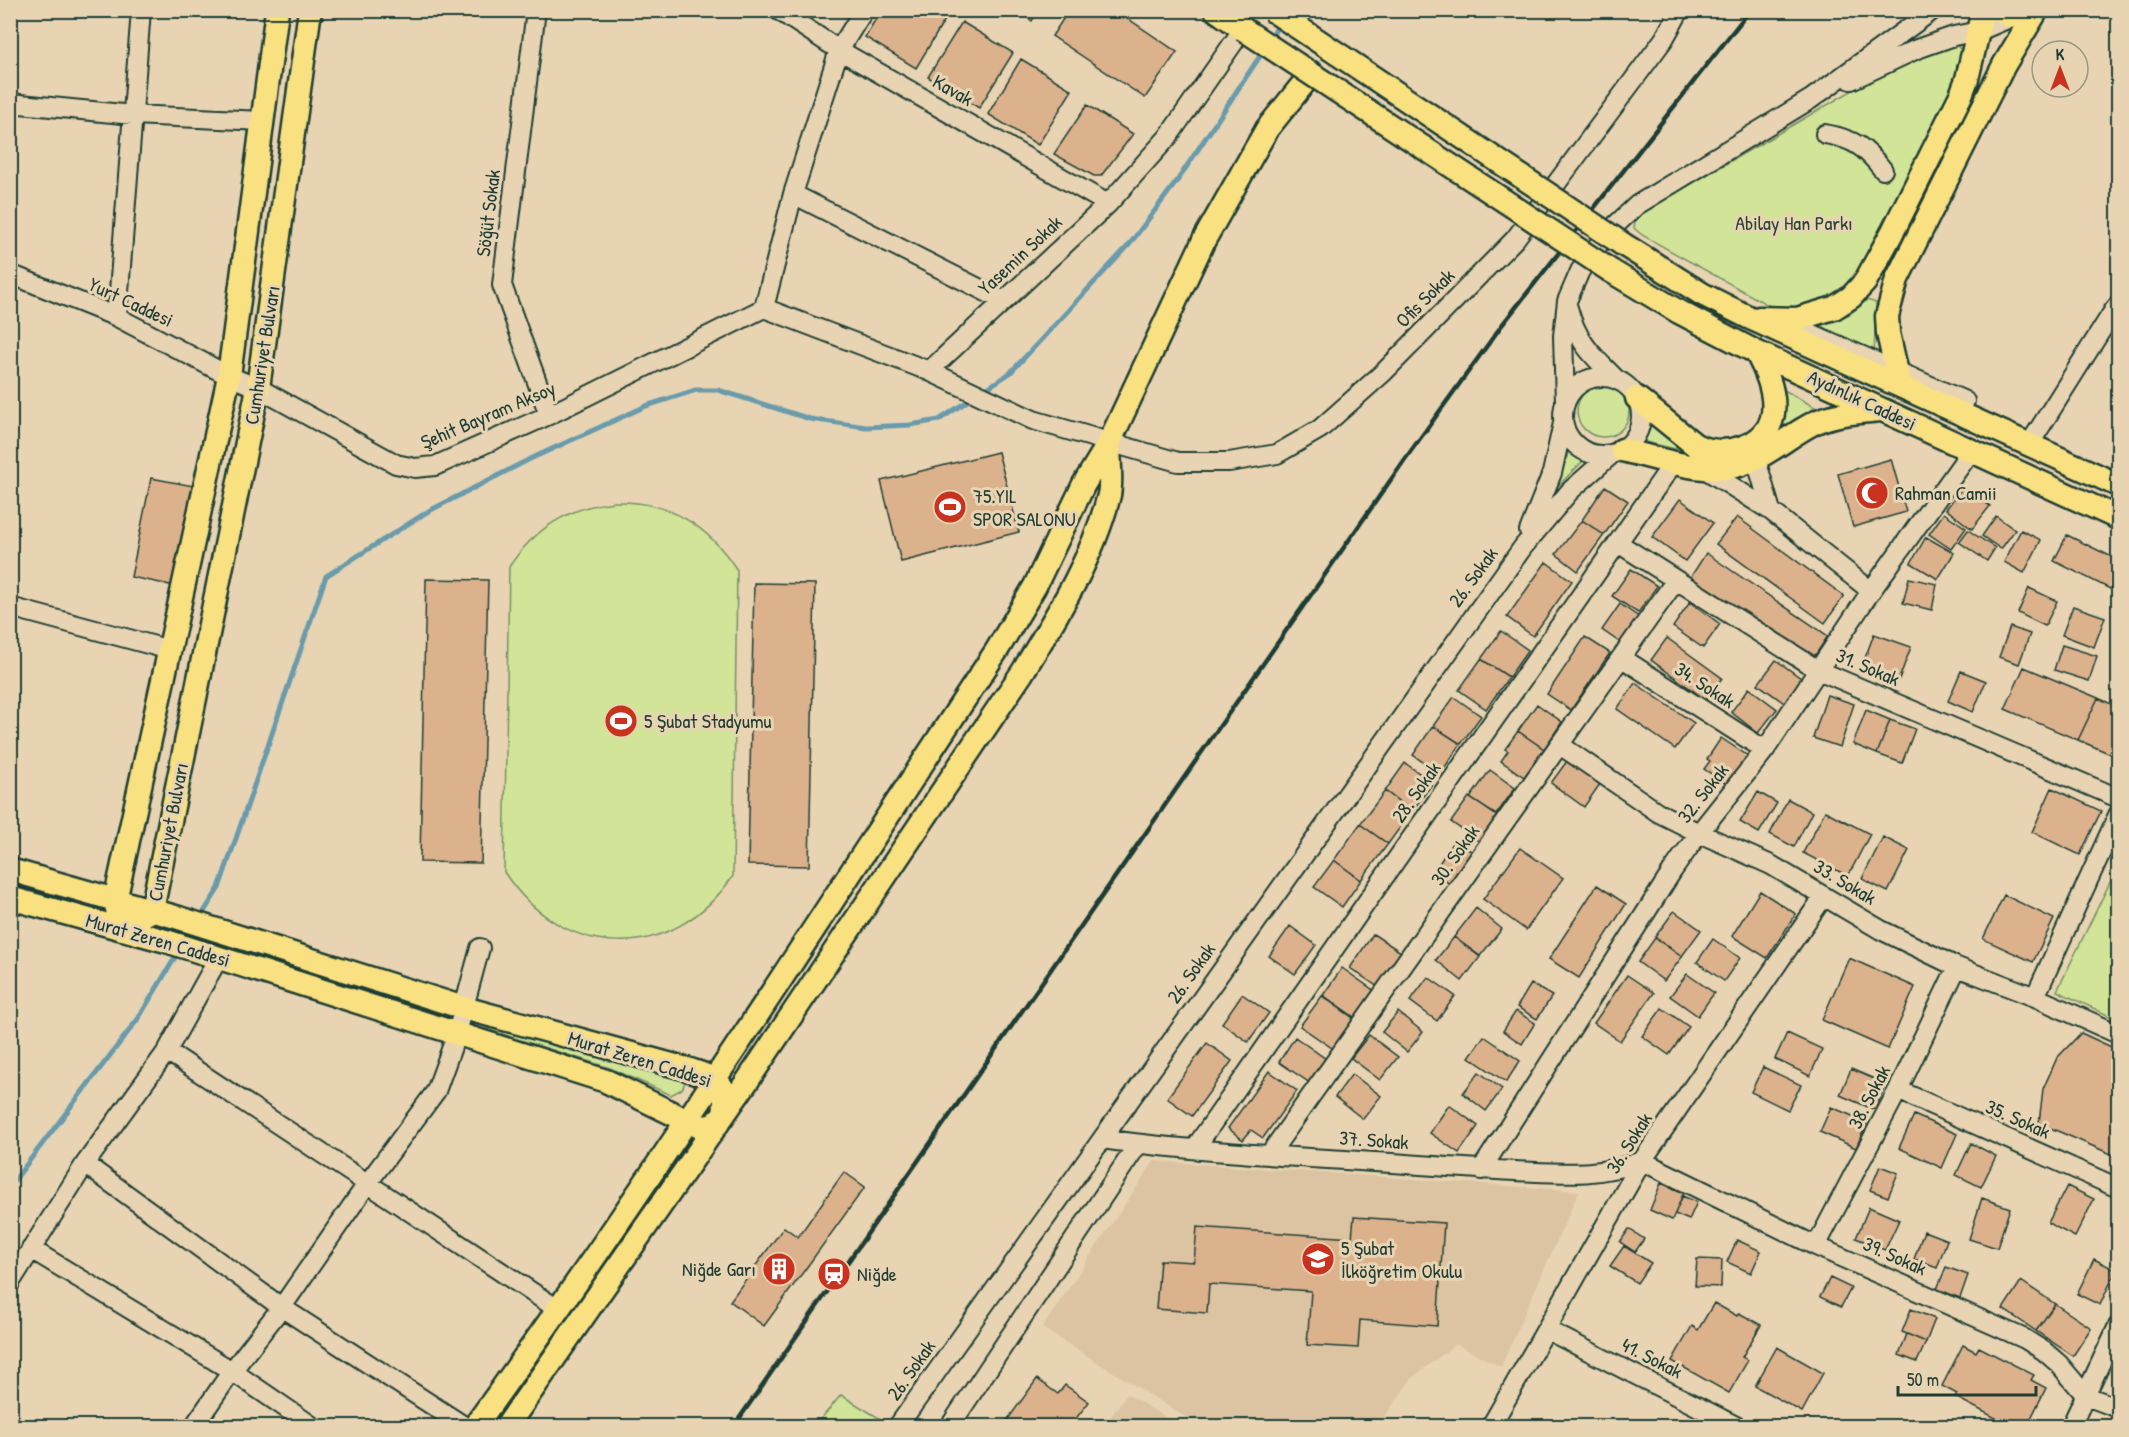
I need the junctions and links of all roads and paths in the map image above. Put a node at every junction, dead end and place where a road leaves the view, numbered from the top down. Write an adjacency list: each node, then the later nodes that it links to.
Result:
1 (141, 10): 19 (street)
2 (277, 10): 20 (main road, Cumhuriyet Bulvarı)
3 (309, 10): 37 (main road, Cumhuriyet Bulvarı)
4 (536, 10): 42 (street, Söğüt Sokak)
5 (778, 10): 15 (street, Kavak)
6 (864, 10): 15 (street)
7 (1216, 10): 14 (main road, Aydınlık Caddesi)
8 (1272, 10): 30 (main road, Aydınlık Caddesi, bridge)
9 (1680, 10): 44 (street, Ofis Sokak)
10 (1933, 10): 17 (street)
11 (2037, 10): 12 (main road); 35 (main road)
12 (2006, 14): 13 (street)
13 (1981, 21): 17 (street); 30 (main road)
14 (1243, 28): 16 (main road, Aydınlık Caddesi, bridge); 24 (street, Yasemin Sokak)
15 (839, 50): 23 (street); 24 (street, Kavak)
16 (1312, 73): 32 (main road, Aydınlık Caddesi, bridge); 44 (main road)
17 (1811, 99): 27 (street)
18 (10, 103): 19 (street)
19 (133, 115): 20 (street); 31 (street)
20 (263, 121): 34 (main road, Cumhuriyet Bulvarı)
21 (1825, 134): 22 (street)
22 (1883, 170)
23 (793, 194): 26 (street); 29 (street)
24 (1108, 204): 26 (street, Yasemin Sokak)
25 (10, 274): 31 (street, Yurt Caddesi)
26 (1004, 300): 33 (street, Yasemin Sokak)
27 (1567, 301): 36 (street); 40 (street)
28 (2118, 306): 45 (street)
29 (764, 308): 33 (street); 42 (street, Şehit Bayram Aksoy)
30 (1764, 316): 35 (main road, Aydınlık Caddesi); 35 (street)
31 (117, 317): 34 (street, Yurt Caddesi)
32 (1756, 352): 38 (main road); 41 (main road, Aydınlık Caddesi)
33 (929, 370): 44 (street, Ofis Sokak)
34 (229, 376): 37 (street, Şehit Bayram Aksoy); 59 (main road, Cumhuriyet Bulvarı)
35 (1899, 379): 39 (street); 45 (main road, Aydınlık Caddesi)
36 (1617, 380): 38 (street); 40 (street)
37 (258, 388): 42 (street, Şehit Bayram Aksoy); 71 (main road, Cumhuriyet Bulvarı)
38 (1637, 398): 47 (street)
39 (1965, 401)
40 (1565, 402): 43 (street)
41 (1881, 410): 46 (main road, Aydınlık Caddesi); 48 (main road)
42 (549, 415)
43 (1563, 423): 47 (street); 55 (street, 26. Sokak)
44 (1109, 443): 81 (main road); 83 (main road)
45 (2028, 445): 51 (main road, Aydınlık Caddesi)
46 (1971, 451): 53 (main road, Aydınlık Caddesi); 57 (street, 32. Sokak)
47 (1617, 452): 49 (main road); 55 (street, 26. Sokak)
48 (1756, 459): 50 (main road); 52 (street)
49 (1674, 462): 50 (main road); 54 (street, 28. Sokak)
50 (1704, 468): 52 (street)
51 (2118, 485)
52 (1771, 511): 57 (street)
53 (2118, 518)
54 (1617, 543): 56 (street, 31. Sokak); 87 (street, 28. Sokak)
55 (1522, 547): 85 (street, 26. Sokak)
56 (1676, 580): 60 (street, 30. Sokak); 61 (street, 31. Sokak)
57 (1871, 591): 61 (street, 32. Sokak)
58 (10, 607): 59 (street)
59 (170, 651): 70 (main road, Cumhuriyet Bulvarı)
60 (1622, 658): 62 (street, 30. Sokak); 63 (street, 34. Sokak)
61 (1818, 670): 63 (street, 32. Sokak); 64 (street, 31. Sokak)
62 (1560, 745): 66 (street, 33. Sokak); 88 (street, 30. Sokak)
63 (1764, 750): 66 (street, 32. Sokak)
64 (2118, 798)
65 (2118, 815): 76 (street)
66 (1699, 833): 68 (street, 33. Sokak); 91 (street, 32. Sokak)
67 (10, 870): 70 (main road, Murat Zeren Caddesi)
68 (1824, 896): 75 (street, 33. Sokak); 89 (street, 36. Sokak)
69 (10, 898): 72 (main road, Murat Zeren Caddesi)
70 (115, 901): 71 (main road, Murat Zeren Caddesi); 72 (main road, Cumhuriyet Bulvarı)
71 (153, 910): 72 (main road, Cumhuriyet Bulvarı); 77 (main road, Murat Zeren Caddesi)
72 (122, 929): 74 (main road, Murat Zeren Caddesi)
73 (480, 948): 77 (street)
74 (211, 955): 78 (main road, Murat Zeren Caddesi); 80 (street)
75 (1957, 966): 76 (street, 33. Sokak); 82 (street, 38. Sokak)
76 (2035, 997): 79 (street, 33. Sokak)
77 (464, 1008): 78 (street); 81 (main road, Murat Zeren Caddesi)
78 (457, 1033): 84 (main road, Murat Zeren Caddesi); 92 (street)
79 (2118, 1034)
80 (167, 1051): 90 (street); 92 (street)
81 (715, 1078): 83 (main road, Murat Zeren Caddesi); 84 (main road)
82 (1898, 1090): 93 (street, 35. Sokak); 94 (street, 38. Sokak)
83 (724, 1114): 84 (main road, Murat Zeren Caddesi); 108 (main road)
84 (688, 1122): 98 (main road)
85 (1102, 1139): 86 (street, 37. Sokak); 109 (street, 26. Sokak)
86 (1138, 1144): 87 (street, 37. Sokak); 110 (street)
87 (1195, 1148): 88 (street, 37. Sokak)
88 (1269, 1155): 91 (street, 37. Sokak)
89 (1642, 1161): 91 (street, 37. Sokak); 94 (street, 39. Sokak); 100 (street, 36. Sokak)
90 (85, 1164): 95 (street); 97 (street)
91 (1481, 1170)
92 (367, 1184): 97 (street); 98 (street)
93 (2118, 1188)
94 (1816, 1246): 102 (street, 39. Sokak)
95 (31, 1249): 96 (street); 101 (street)
96 (10, 1283)
97 (281, 1307): 101 (street); 106 (street)
98 (559, 1310): 107 (main road)
99 (2118, 1326): 102 (street)
100 (1547, 1330): 111 (street, 36. Sokak); 112 (street, 41. Sokak)
101 (232, 1371): 104 (street); 105 (street)
102 (2086, 1396): 103 (street, 39. Sokak); 113 (street)
103 (2118, 1408)
104 (194, 1426)
105 (312, 1426)
106 (464, 1426)
107 (475, 1426)
108 (507, 1426)
109 (898, 1426)
110 (950, 1426)
111 (1491, 1426)
112 (1736, 1426)
113 (2071, 1426)

